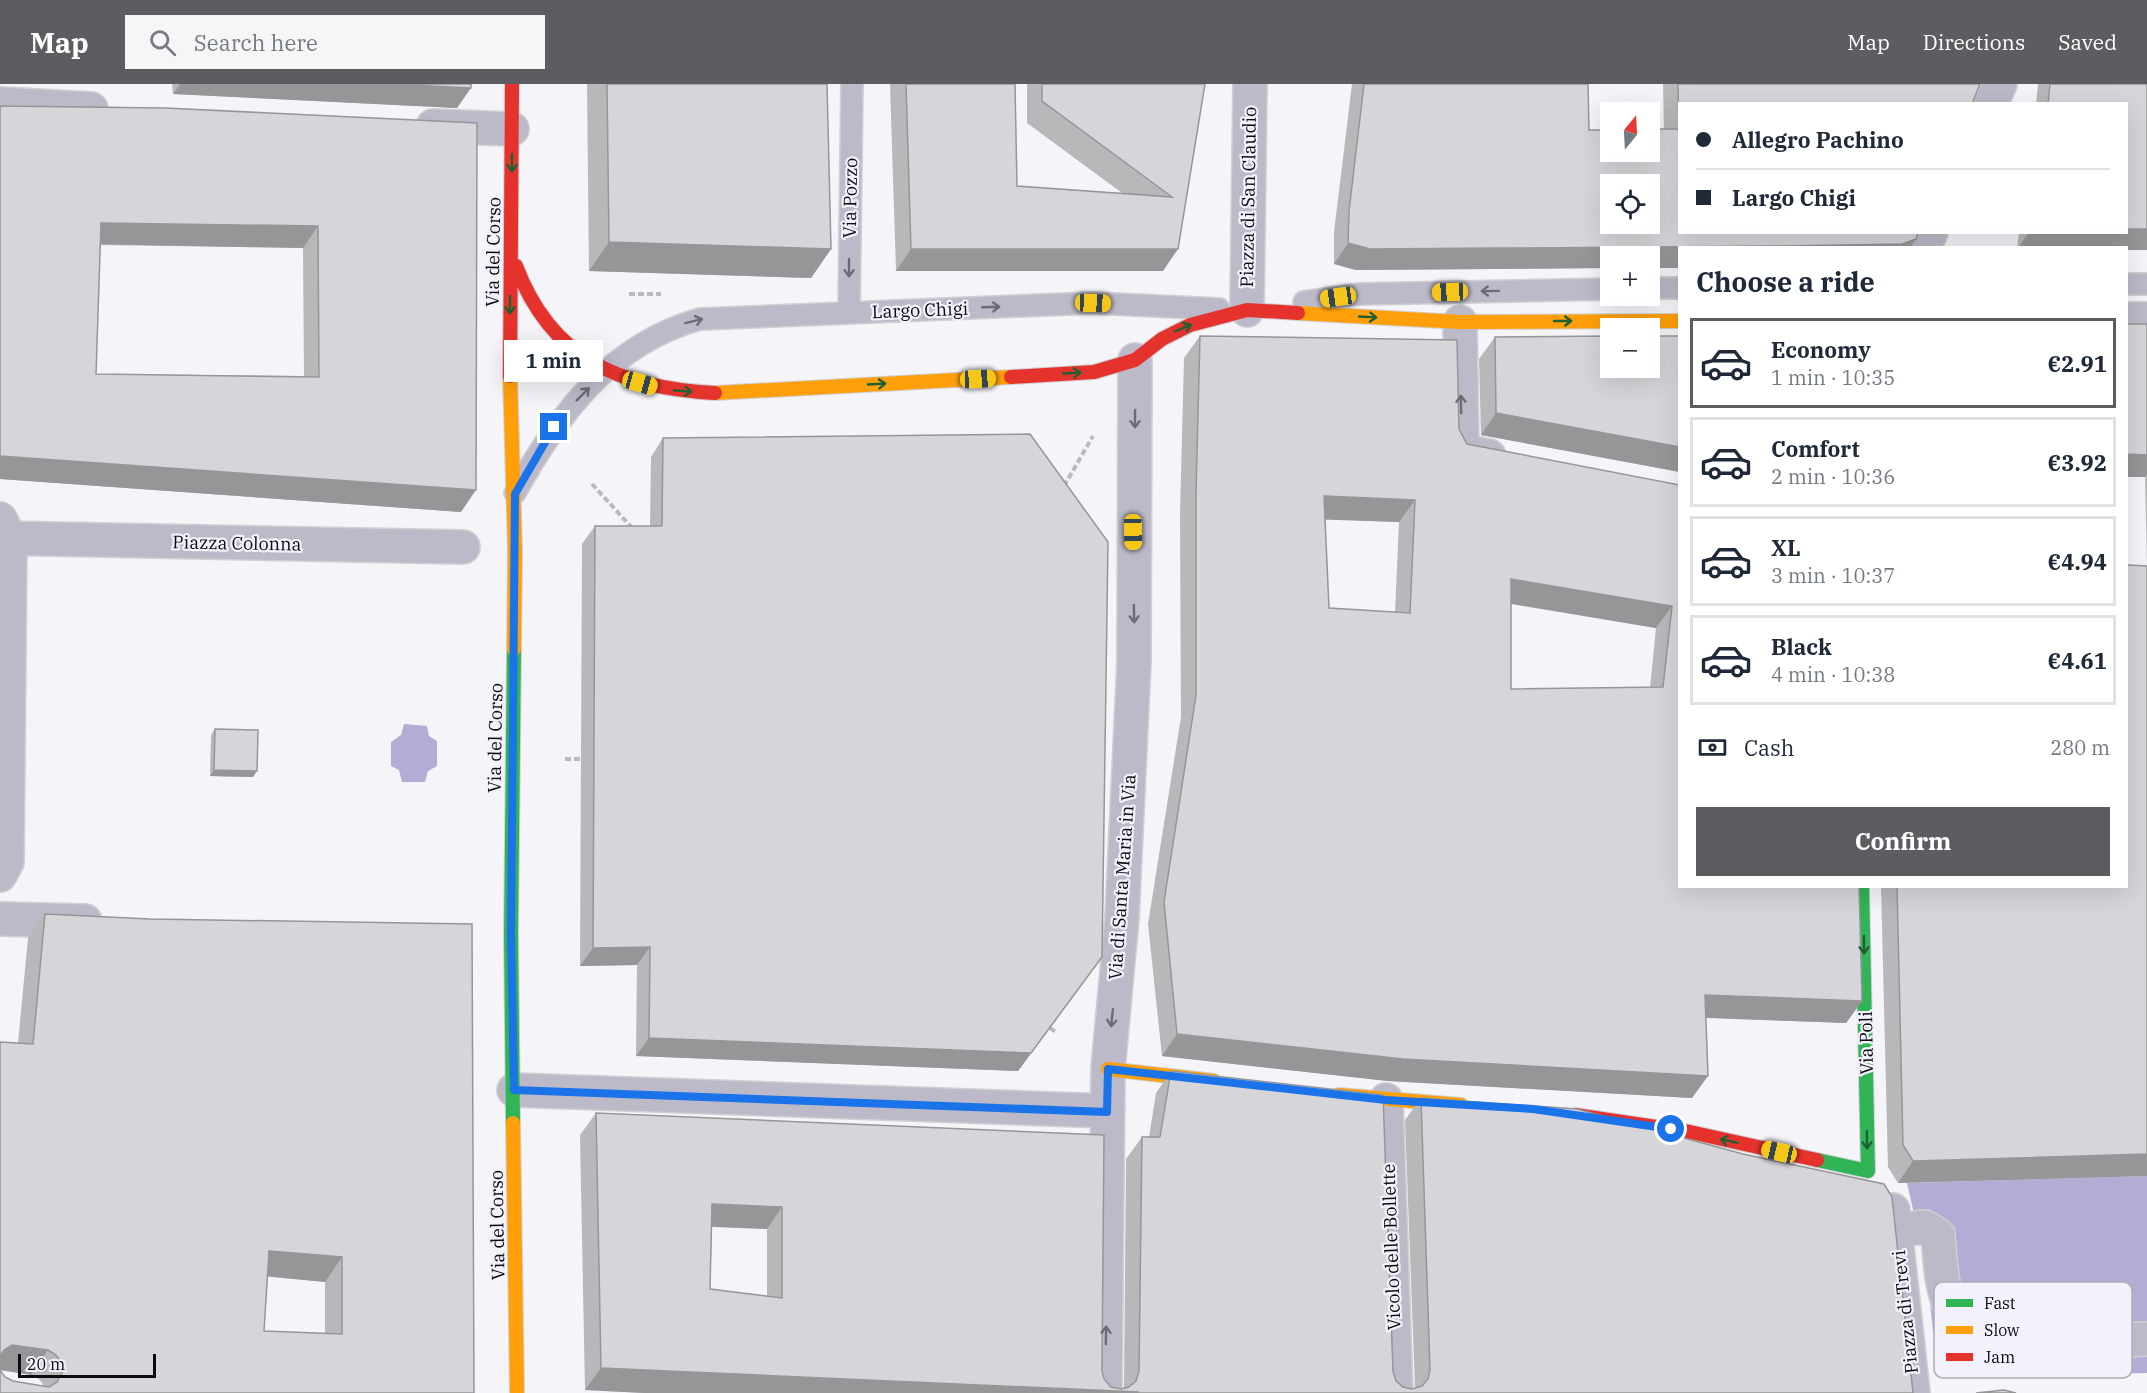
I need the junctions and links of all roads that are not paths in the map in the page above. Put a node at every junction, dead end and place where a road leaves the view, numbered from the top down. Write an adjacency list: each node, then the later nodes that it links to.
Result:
1 (512, 84): 9 (street, Via del Corso)
2 (852, 84): 17 (lane, Via Pozzo, one-way to 17)
3 (1250, 84): 16 (street, Piazza di San Claudio)
4 (2000, 84): 5 (street)
5 (1992, 102)
6 (0, 104): 7 (street)
7 (118, 110)
8 (402, 124): 9 (street)
9 (512, 129): 10 (street, Via del Corso, one-way to 10)
10 (512, 247): 23 (street); 25 (street, Via del Corso, one-way to 25)
11 (2128, 284): 12 (lane)
12 (2147, 284)
13 (1660, 288): 14 (lane)
14 (1678, 288)
15 (1600, 289): 16 (lane, Largo Chigi, one-way to 16)
16 (1247, 310): 17 (lane, Largo Chigi, one-way to 16); 21 (street, one-way to 21); 22 (street, one-way to 16)
17 (849, 313): 23 (lane, Largo Chigi, one-way to 17)
18 (2128, 319): 19 (street)
19 (2147, 319)
20 (1678, 321): 21 (street, one-way to 20)
21 (1460, 322): 24 (street, one-way to 21)
22 (1135, 360): 23 (street, one-way to 22); 32 (street, Via di Santa Maria in Via, one-way to 32)
23 (607, 370): 25 (lane, Largo Chigi, one-way to 23)
24 (1519, 461)
25 (515, 494): 34 (street, Via del Corso)
26 (3, 532): 27 (street, Piazza Colonna); 28 (street, Piazza Colonna)
27 (463, 547)
28 (0, 875)
29 (1862, 888): 40 (street, Via Poli, one-way to 40)
30 (0, 919): 31 (street)
31 (120, 922)
32 (1108, 1069): 33 (street); 38 (street, Via di Santa Maria in Via)
33 (1224, 1082)
34 (514, 1090): 38 (street); 47 (street, Via del Corso)
35 (1328, 1094): 36 (street)
36 (1386, 1100): 37 (street); 49 (street, Vicolo delle Bollette)
37 (1476, 1106)
38 (1107, 1112): 48 (street, Via di Santa Maria in Via, one-way to 38)
39 (1564, 1113): 40 (street, one-way to 39)
40 (1876, 1183): 41 (street, Piazza di Trevi)
41 (1898, 1230): 42 (street, Piazza di Trevi); 50 (street, Piazza di Trevi)
42 (1942, 1282)
43 (2147, 1339): 44 (street, Piazza di Trevi)
44 (2132, 1340)
45 (2132, 1361): 46 (street, Piazza di Trevi)
46 (2147, 1361)
47 (517, 1393)
48 (1105, 1393)
49 (1396, 1393)
50 (1913, 1393)

